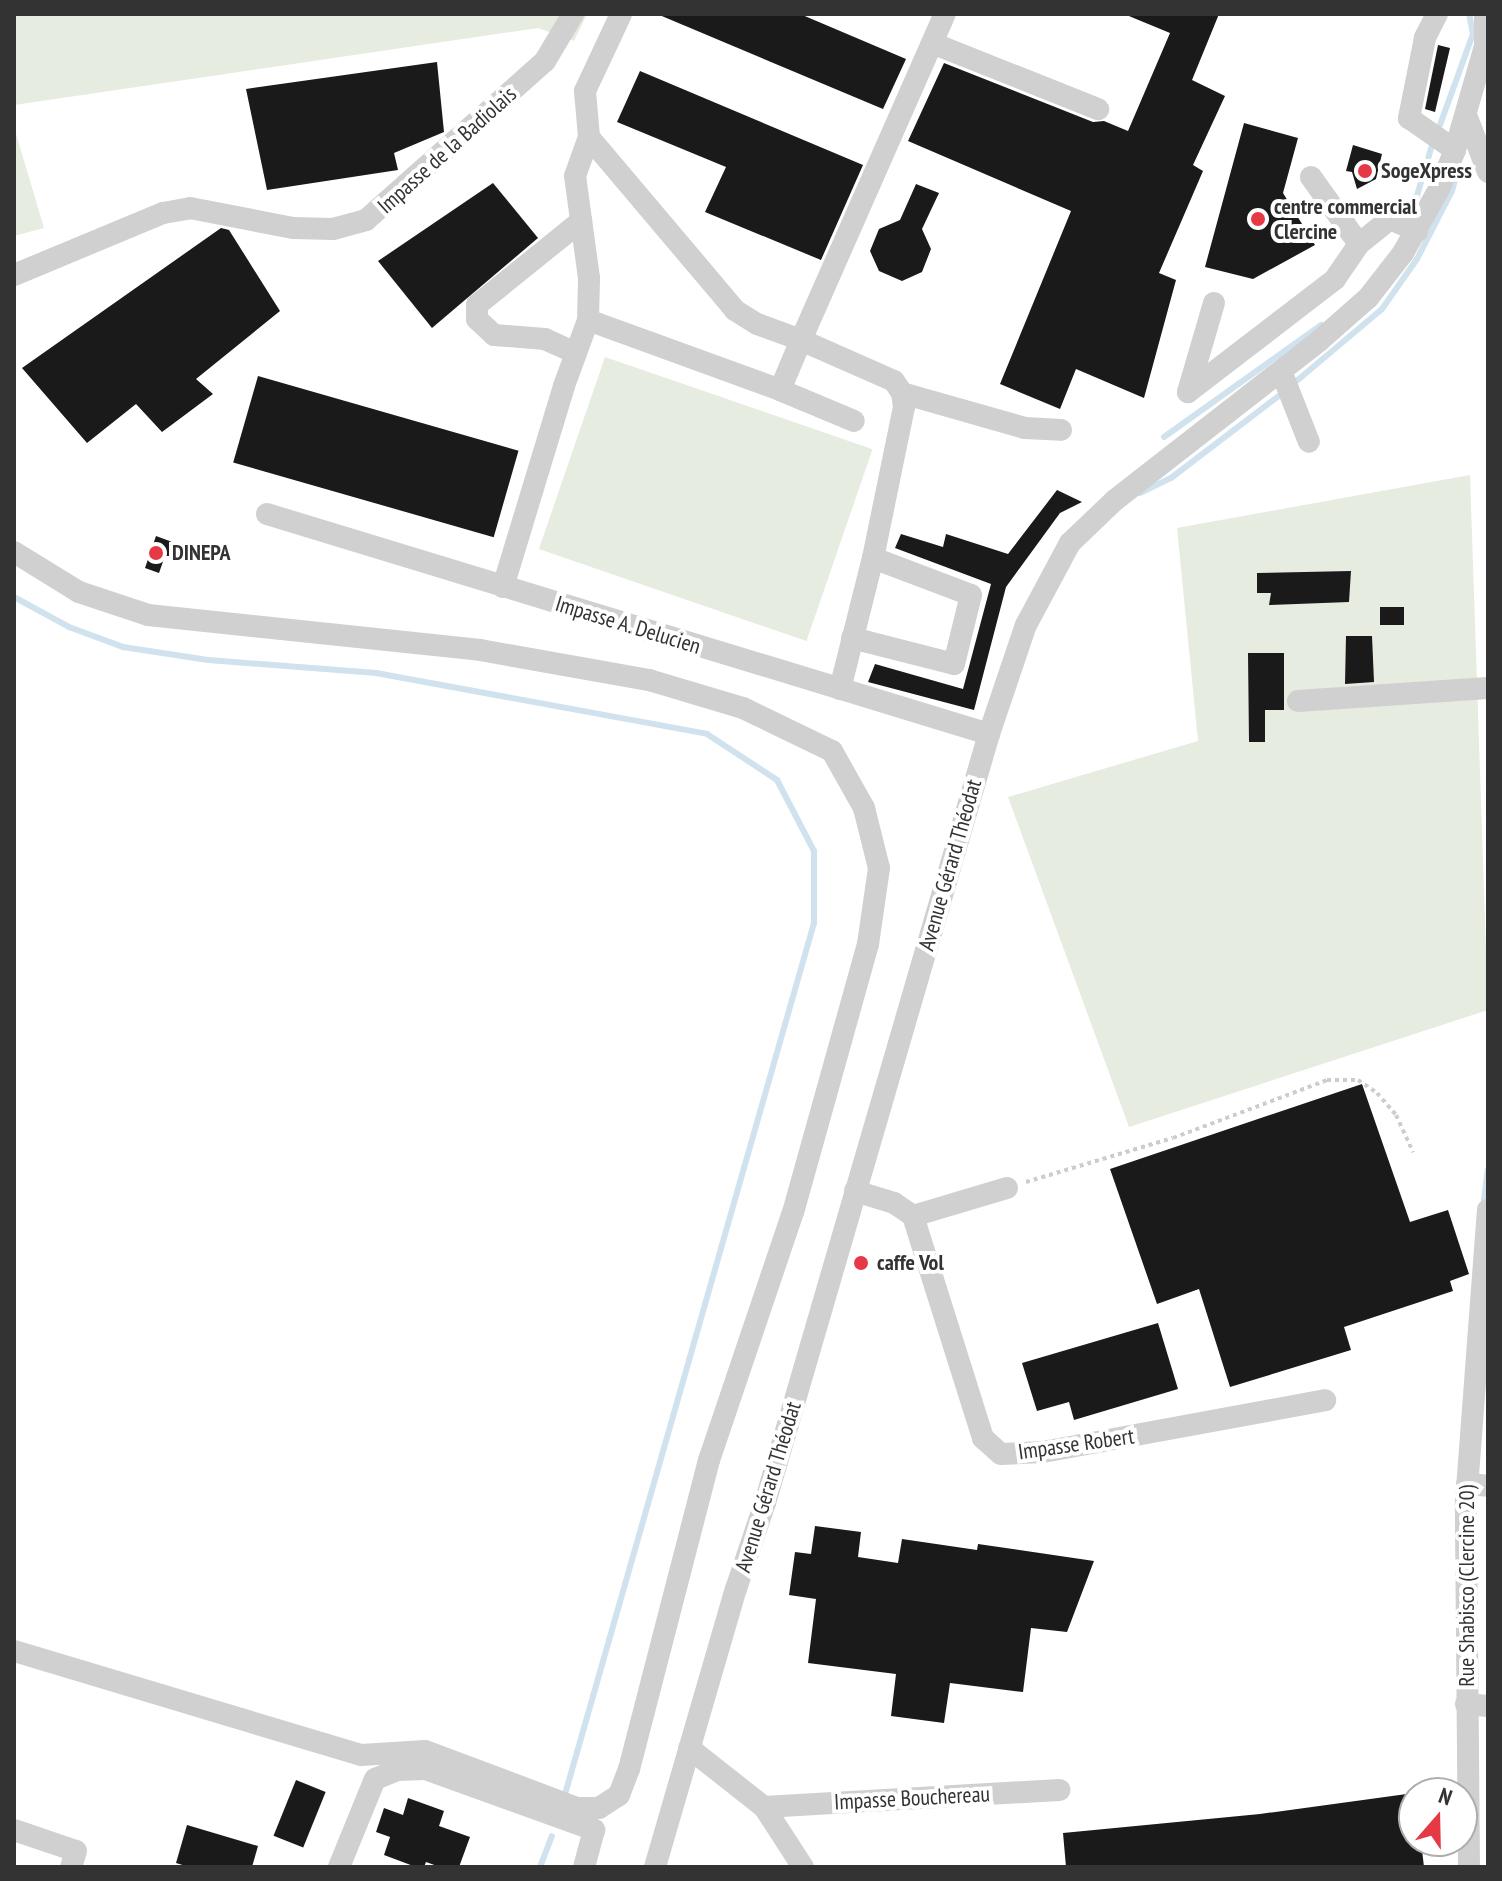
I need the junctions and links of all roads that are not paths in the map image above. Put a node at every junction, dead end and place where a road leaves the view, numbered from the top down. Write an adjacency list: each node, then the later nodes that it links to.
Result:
1 (573, 14): 16 (street, Impasse de la Badiolais)
2 (621, 14): 9 (street)
3 (945, 14): 6 (street)
4 (1437, 14): 10 (street)
5 (1485, 14): 8 (street, Avenue Gérard Théodat)
6 (932, 43): 7 (street); 19 (street)
7 (1098, 109)
8 (1466, 115): 10 (street, Avenue Gérard Théodat); 11 (street)
9 (589, 137): 13 (street); 19 (street)
10 (1455, 150): 14 (street, Avenue Gérard Théodat)
11 (1488, 172)
12 (1311, 177): 15 (street)
13 (581, 221): 18 (street); 20 (street)
14 (1417, 231): 15 (street); 21 (street, Avenue Gérard Théodat)
15 (1359, 244): 17 (street)
16 (14, 275)
17 (1214, 303)
18 (588, 320): 20 (street); 22 (street)
19 (801, 340): 22 (street); 23 (street)
20 (576, 353): 30 (street)
21 (1281, 371): 26 (street); 35 (street, Avenue Gérard Théodat)
22 (780, 390): 24 (street)
23 (902, 393): 25 (street); 29 (street)
24 (854, 421)
25 (1061, 430)
26 (1309, 442)
27 (267, 514): 30 (street, Impasse A. Delucien)
28 (14, 552): 43 (street)
29 (873, 558): 31 (street); 31 (street)
30 (503, 587): 33 (street, Impasse A. Delucien)
31 (852, 638): 33 (street)
32 (1488, 688): 34 (street)
33 (840, 689): 35 (street, Impasse A. Delucien)
34 (1298, 701)
35 (989, 734): 37 (street, Avenue Gérard Théodat)
36 (1007, 1188): 39 (street)
37 (855, 1191): 39 (street); 45 (street, Avenue Gérard Théodat)
38 (1488, 1210): 40 (street, Rue Shabisco (Clercine 20))
39 (913, 1216): 41 (street, Impasse Robert)
40 (1482, 1322): 42 (street, Rue Shabisco (Clercine 20))
41 (1325, 1400)
42 (1478, 1485): 44 (street, Rue Shabisco (Clercine 20))
43 (14, 1651)
44 (1477, 1705): 54 (street, Rue Shabisco (Clercine 20))
45 (689, 1748): 47 (street); 52 (street, Avenue Gérard Théodat)
46 (1060, 1790): 47 (street, Impasse Bouchereau)
47 (764, 1807): 53 (street)
48 (14, 1830): 49 (street)
49 (71, 1867)
50 (339, 1867): 51 (street)
51 (584, 1867)
52 (655, 1867)
53 (803, 1867)
54 (1469, 1867)

